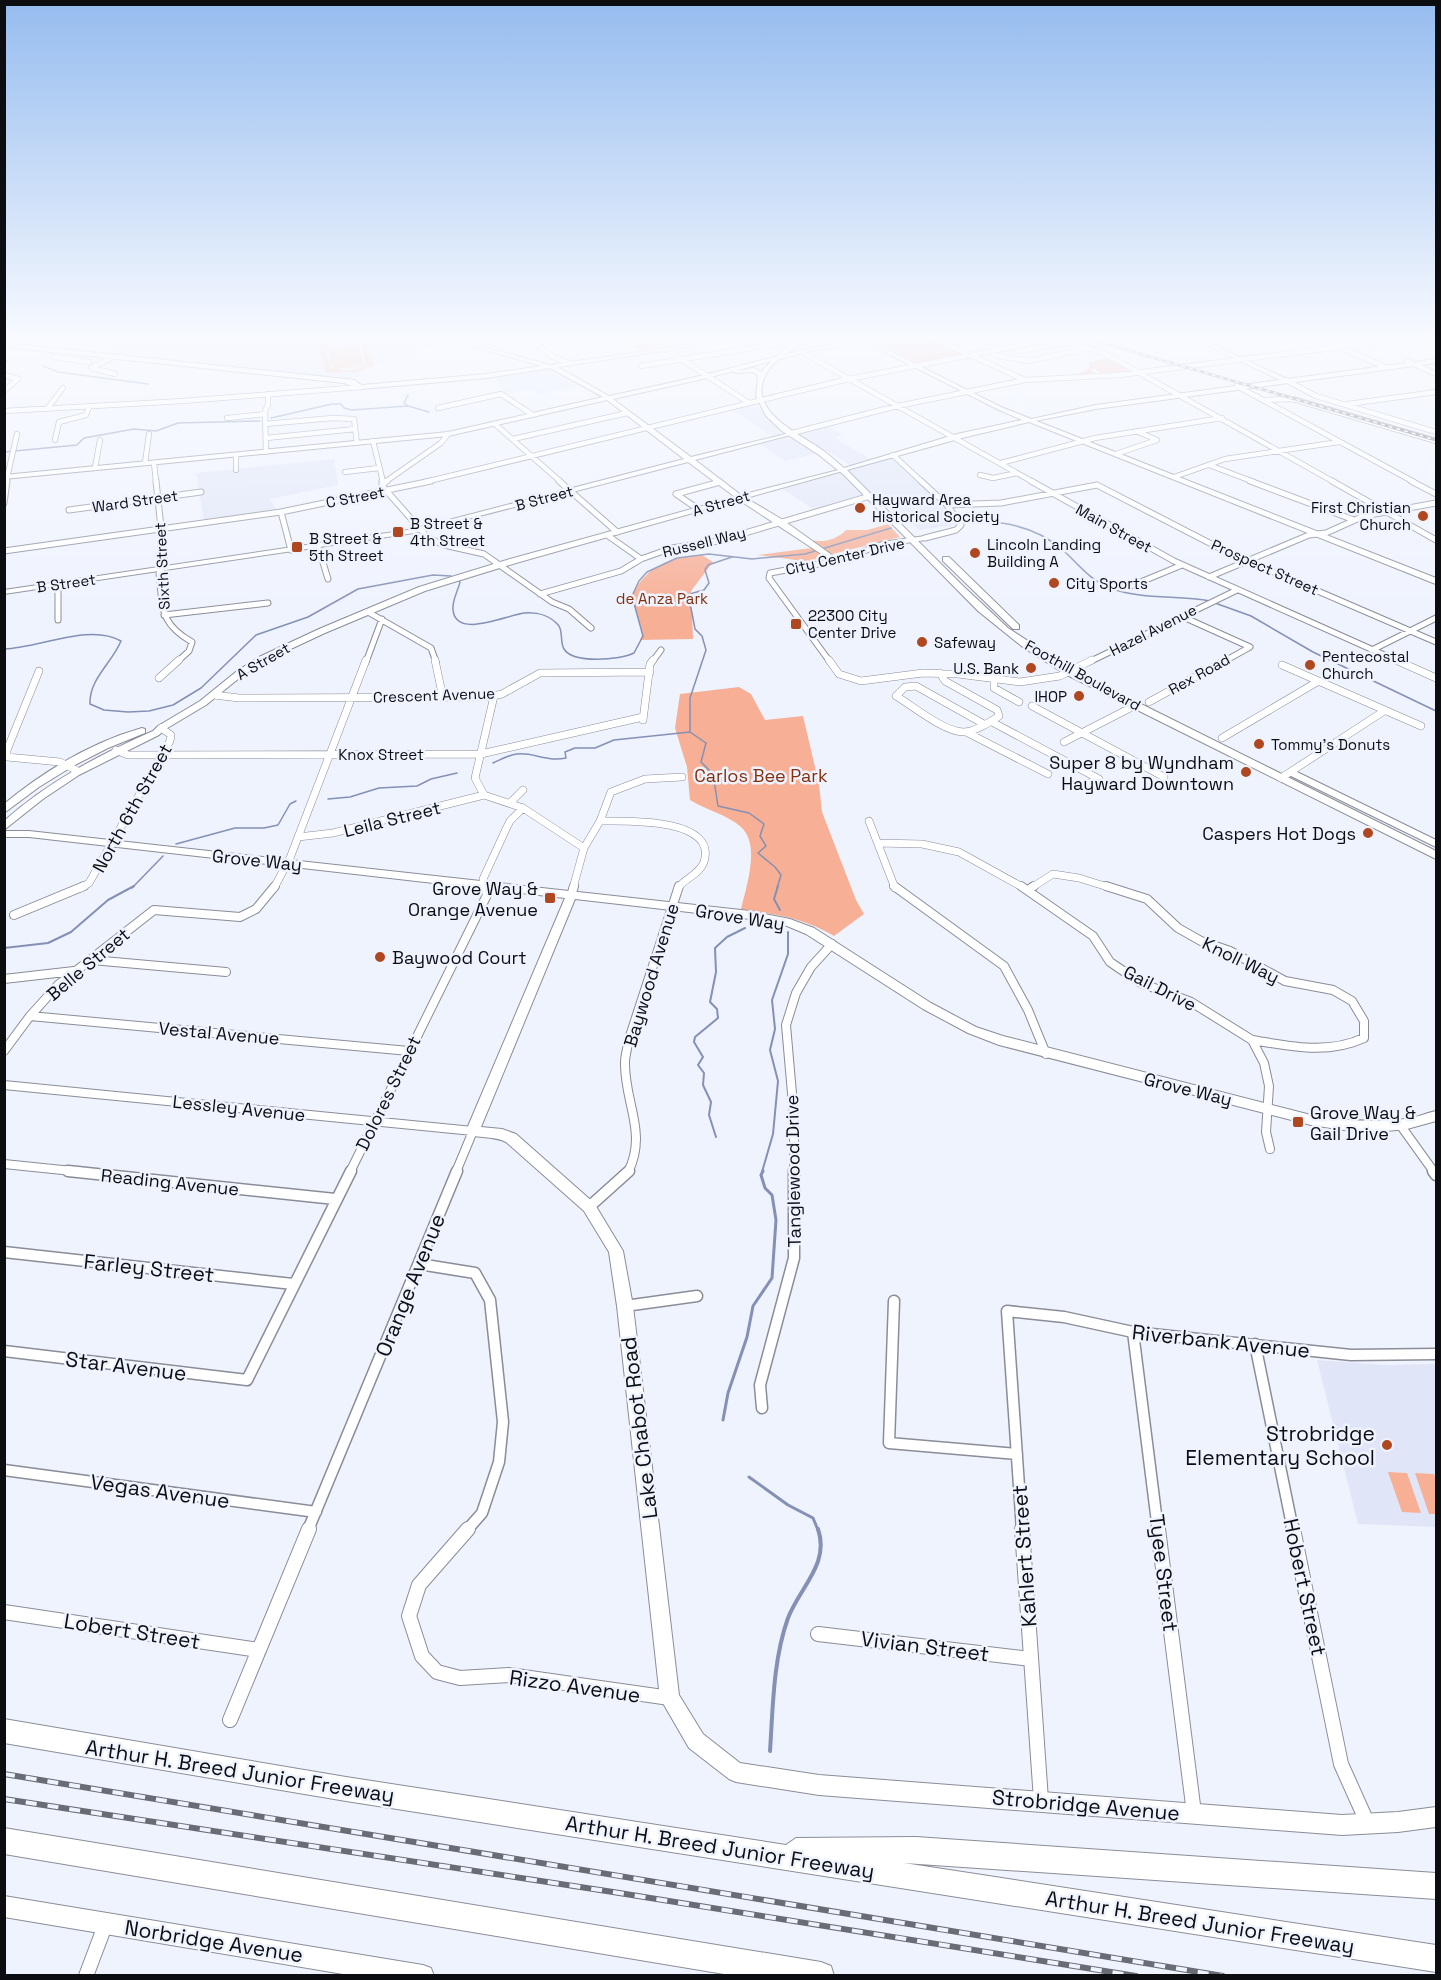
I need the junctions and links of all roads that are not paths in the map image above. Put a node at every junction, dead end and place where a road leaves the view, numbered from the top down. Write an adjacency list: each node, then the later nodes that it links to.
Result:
1 (56, 431): 26 (street)
2 (266, 431): 24 (street)
3 (331, 431): 24 (street)
4 (355, 431): 32 (street)
5 (460, 431): 21 (main road)
6 (504, 431): 25 (street)
7 (546, 431): 25 (street)
8 (634, 431): 39 (street, C Street)
9 (652, 431): 40 (main road)
10 (798, 431): 19 (street, B Street)
11 (944, 431): 23 (street, Main Street)
12 (979, 431): 23 (main road, A Street)
13 (1059, 431): 29 (main road)
14 (1133, 431): 29 (street)
15 (1136, 431): 36 (street)
16 (1245, 431): 34 (street)
17 (1321, 431): 30 (street)
18 (1404, 431): 31 (street)
19 (792, 433): 33 (main road, Foothill Boulevard); 40 (main road, B Street)
20 (17, 434): 53 (street)
21 (448, 434): 28 (main road); 56 (street)
22 (149, 435): 41 (street)
23 (954, 437): 38 (main road, A Street); 43 (street, Main Street)
24 (266, 438): 35 (street)
25 (513, 439): 39 (street)
26 (54, 440)
27 (100, 440): 46 (street)
28 (373, 441): 32 (main road); 47 (street)
29 (1084, 441): 36 (main road); 43 (street)
30 (1339, 441): 34 (street); 61 (street)
31 (1437, 441)
32 (357, 443): 35 (main road)
33 (814, 447): 44 (main road); 48 (main road, Foothill Boulevard)
34 (1278, 451): 45 (street); 71 (street)
35 (266, 452): 37 (main road)
36 (1116, 454): 54 (main road)
37 (236, 455): 42 (main road); 49 (street)
38 (893, 455): 44 (main road, A Street); 67 (street, City Center Drive)
39 (531, 456): 57 (street, C Street); 58 (street)
40 (690, 460): 55 (main road); 58 (main road, B Street)
41 (145, 463): 42 (main road); 46 (main road)
42 (154, 463): 64 (street, Sixth Street)
43 (1001, 463): 51 (street, Main Street)
44 (858, 465): 48 (main road, A Street)
45 (1209, 465): 54 (street); 72 (street)
46 (95, 468): 53 (main road)
47 (379, 468): 50 (street); 56 (street)
48 (845, 468): 62 (main road, Foothill Boulevard); 63 (main road, A Street); 79 (main road, Foothill Boulevard)
49 (236, 470)
50 (345, 472)
51 (1017, 472): 52 (street); 60 (street, Main Street)
52 (980, 475)
53 (6, 477): 65 (street)
54 (1174, 477): 77 (main road)
55 (720, 482): 63 (main road); 68 (street)
56 (382, 484): 57 (street)
57 (388, 491): 70 (street, C Street); 75 (street)
58 (570, 491): 75 (main road, B Street); 76 (street)
59 (201, 492): 64 (street, Ward Street)
60 (1053, 493): 67 (street); 87 (street, Prospect Street); 89 (street, Main Street)
61 (1437, 494)
62 (870, 496): 73 (street, Russell Way); 80 (main road, Foothill Boulevard)
63 (739, 497): 68 (main road, A Street); 73 (main road)
64 (157, 498): 69 (street, Ward Street); 74 (street, Sixth Street)
65 (4, 503)
66 (1437, 503): 71 (street)
67 (947, 504): 79 (street, City Center Drive)
68 (698, 509): 76 (main road, A Street)
69 (69, 510)
70 (281, 512): 74 (street, C Street); 83 (street)
71 (1385, 512): 72 (street); 81 (street)
72 (1354, 520): 77 (street)
73 (780, 522): 85 (street, Russell Way); 86 (main road)
74 (161, 529): 84 (street, C Street); 90 (street, Sixth Street)
75 (421, 530): 82 (main road, B Street); 88 (street)
76 (617, 532): 78 (main road, A Street)
77 (1317, 534): 87 (street); 93 (main road)
78 (607, 535): 85 (street); 88 (main road, A Street)
79 (925, 538): 80 (main road, City Center Drive); 112 (main road, Foothill Boulevard)
80 (914, 540): 86 (main road, City Center Drive); 112 (main road, Foothill Boulevard)
81 (1437, 540)
82 (318, 546): 83 (main road, B Street); 92 (street)
83 (291, 550): 90 (main road, B Street)
84 (4, 551)
85 (641, 559): 98 (street, Russell Way)
86 (835, 561): 115 (street, City Center Drive)
87 (1248, 561): 91 (street); 107 (street, Prospect Street)
88 (500, 565): 98 (street); 100 (main road, A Street)
89 (1182, 565): 91 (street, Main Street); 95 (street)
90 (162, 569): 94 (main road, B Street); 101 (street, Sixth Street)
91 (1209, 577): 96 (street, Main Street)
92 (328, 579)
93 (1437, 581)
94 (58, 584): 97 (main road, B Street); 105 (street)
95 (1131, 586)
96 (1237, 590): 102 (street, Hazel Avenue); 110 (street, Main Street)
97 (4, 592)
98 (540, 594): 106 (street)
99 (268, 603): 101 (street)
100 (368, 612): 104 (street); 120 (main road, A Street)
101 (164, 615): 116 (street, Sixth Street)
102 (1181, 616): 112 (street, Hazel Avenue); 125 (street, Rex Road)
103 (1437, 618): 107 (street)
104 (382, 619): 122 (street); 123 (street)
105 (58, 620)
106 (591, 628)
107 (1411, 631): 108 (street, Prospect Street); 110 (street)
108 (1437, 642)
109 (661, 650): 114 (street)
110 (1372, 651): 117 (street, Main Street)
111 (1282, 665): 119 (street)
112 (1074, 670): 118 (street, City Center Drive); 125 (main road, Foothill Boulevard); 126 (main road, Foothill Boulevard)
113 (39, 671): 141 (street)
114 (650, 672): 121 (street, Crescent Avenue); 139 (street, Knox Street)
115 (940, 673): 118 (street, City Center Drive); 129 (street)
116 (159, 678)
117 (1437, 678)
118 (994, 679): 124 (street)
119 (1317, 682): 128 (street); 135 (street)
120 (213, 695): 122 (street, Crescent Avenue); 132 (main road, A Street)
121 (494, 696): 123 (street, Crescent Avenue); 139 (street)
122 (352, 698): 123 (street, Crescent Avenue); 138 (street)
123 (443, 698)
124 (1019, 702)
125 (1149, 702): 135 (main road, Foothill Boulevard)
126 (1136, 705): 134 (street); 144 (main road, Foothill Boulevard)
127 (1032, 706): 134 (street)
128 (1384, 711): 131 (street); 144 (street)
129 (992, 722): 130 (street); 147 (street)
130 (982, 723): 133 (street); 133 (street)
131 (1421, 726)
132 (161, 728): 137 (main road, A Street); 140 (street, North 6th Street); 141 (main road, A Street)
133 (966, 732): 143 (street)
134 (1082, 733): 136 (street); 146 (street)
135 (1222, 738): 144 (main road, Foothill Boulevard)
136 (1064, 742)
137 (116, 750): 140 (street, Knox Street); 142 (main road, A Street)
138 (330, 754): 139 (street, Knox Street); 140 (street, Knox Street); 157 (street)
139 (481, 754): 149 (street)
140 (162, 755): 159 (street, North 6th Street)
141 (66, 765): 142 (street); 152 (main road, A Street)
142 (76, 770): 155 (main road, A Street)
143 (1048, 774)
144 (1286, 775): 160 (main road, Foothill Boulevard); 162 (main road, Foothill Boulevard)
145 (682, 777): 153 (street)
146 (1164, 777)
147 (1089, 783)
148 (524, 790): 150 (street)
149 (484, 795): 150 (street); 157 (street, Leila Street)
150 (510, 803): 151 (street)
151 (523, 808): 161 (street); 164 (street, Dolores Street)
152 (4, 810)
153 (600, 821): 161 (street, Orange Avenue); 167 (street, Baywood Avenue)
154 (869, 821): 158 (street)
155 (4, 827)
156 (4, 834): 159 (main road, Grove Way)
157 (298, 837): 163 (street)
158 (878, 843): 165 (street, Gail Drive); 178 (street)
159 (112, 844): 163 (main road, Grove Way); 168 (street, North 6th Street)
160 (1437, 844)
161 (584, 848): 166 (street, Orange Avenue)
162 (1437, 855)
163 (288, 864): 164 (main road, Grove Way); 170 (street, Belle Street)
164 (484, 886): 166 (main road, Grove Way); 176 (street, Dolores Street)
165 (1028, 890): 175 (street, Gail Drive); 175 (street, Knoll Way)
166 (571, 896): 167 (main road, Grove Way); 184 (main road, Orange Avenue)
167 (671, 907): 169 (main road, Grove Way); 189 (street, Baywood Avenue)
168 (14, 915)
169 (832, 944): 178 (main road, Grove Way); 202 (street, Tanglewood Drive)
170 (92, 960): 171 (street, Belle Street); 172 (street)
171 (74, 971): 173 (street); 174 (street, Belle Street)
172 (226, 972)
173 (4, 979)
174 (30, 1016): 176 (street, Vestal Avenue); 177 (street, Belle Street)
175 (1252, 1040): 180 (street)
176 (409, 1050): 182 (street, Dolores Street)
177 (4, 1051)
178 (1046, 1054): 180 (main road, Grove Way)
179 (4, 1085): 182 (street, Lessley Avenue)
180 (1268, 1109): 183 (main road, Grove Way); 185 (street)
181 (1437, 1116): 183 (main road, Grove Way)
182 (374, 1122): 184 (street, Lessley Avenue); 188 (street, Dolores Street)
183 (1401, 1126): 187 (street)
184 (473, 1131): 189 (main road, Lake Chabot Road); 191 (street, Orange Avenue)
185 (1270, 1149)
186 (4, 1164): 188 (street, Reading Avenue)
187 (1436, 1174)
188 (335, 1199): 192 (street, Dolores Street)
189 (589, 1207): 195 (main road, Lake Chabot Road)
190 (4, 1252): 192 (street, Farley Street)
191 (418, 1264): 205 (street, Orange Avenue); 210 (street, Rizzo Avenue)
192 (293, 1284): 201 (street, Dolores Street)
193 (697, 1296): 195 (street)
194 (894, 1301): 203 (street)
195 (625, 1306): 210 (main road, Lake Chabot Road)
196 (1007, 1311): 197 (street, Riverbank Avenue); 203 (street, Kahlert Street)
197 (1133, 1332): 198 (street, Riverbank Avenue); 215 (street, Tyee Street)
198 (1255, 1344): 200 (street, Riverbank Avenue); 217 (street, Hobert Street)
199 (4, 1351): 201 (street, Star Avenue)
200 (1437, 1354)
201 (247, 1380)
202 (762, 1408)
203 (1017, 1455): 209 (street, Kahlert Street)
204 (4, 1470): 205 (street, Vegas Avenue)
205 (316, 1512): 208 (street, Orange Avenue)
206 (4, 1612): 208 (street, Lobert Street)
207 (818, 1634): 209 (street, Vivian Street)
208 (259, 1650): 211 (street, Orange Avenue)
209 (1031, 1659): 214 (street, Kahlert Street)
210 (670, 1698): 213 (main road, Lake Chabot Road)
211 (230, 1720)
212 (4, 1731): 219 (highway, Arthur H. Breed Junior Freeway)
213 (736, 1772): 214 (main road, Strobridge Avenue)
214 (1041, 1800): 215 (main road, Strobridge Avenue)
215 (1194, 1814): 217 (main road, Strobridge Avenue)
216 (1437, 1817): 217 (main road, Strobridge Avenue)
217 (1368, 1825)
218 (7, 1841): 227 (highway)
219 (752, 1852): 220 (highway); 223 (highway, Arthur H. Breed Junior Freeway)
220 (1437, 1886)
221 (4, 1906): 222 (main road, Norbridge Avenue)
222 (106, 1923): 224 (main road, Norbridge Avenue); 225 (street)
223 (1437, 1959)
224 (333, 1968): 226 (main road, Norbridge Avenue)
225 (86, 1976)
226 (423, 1976)
227 (821, 1976)

